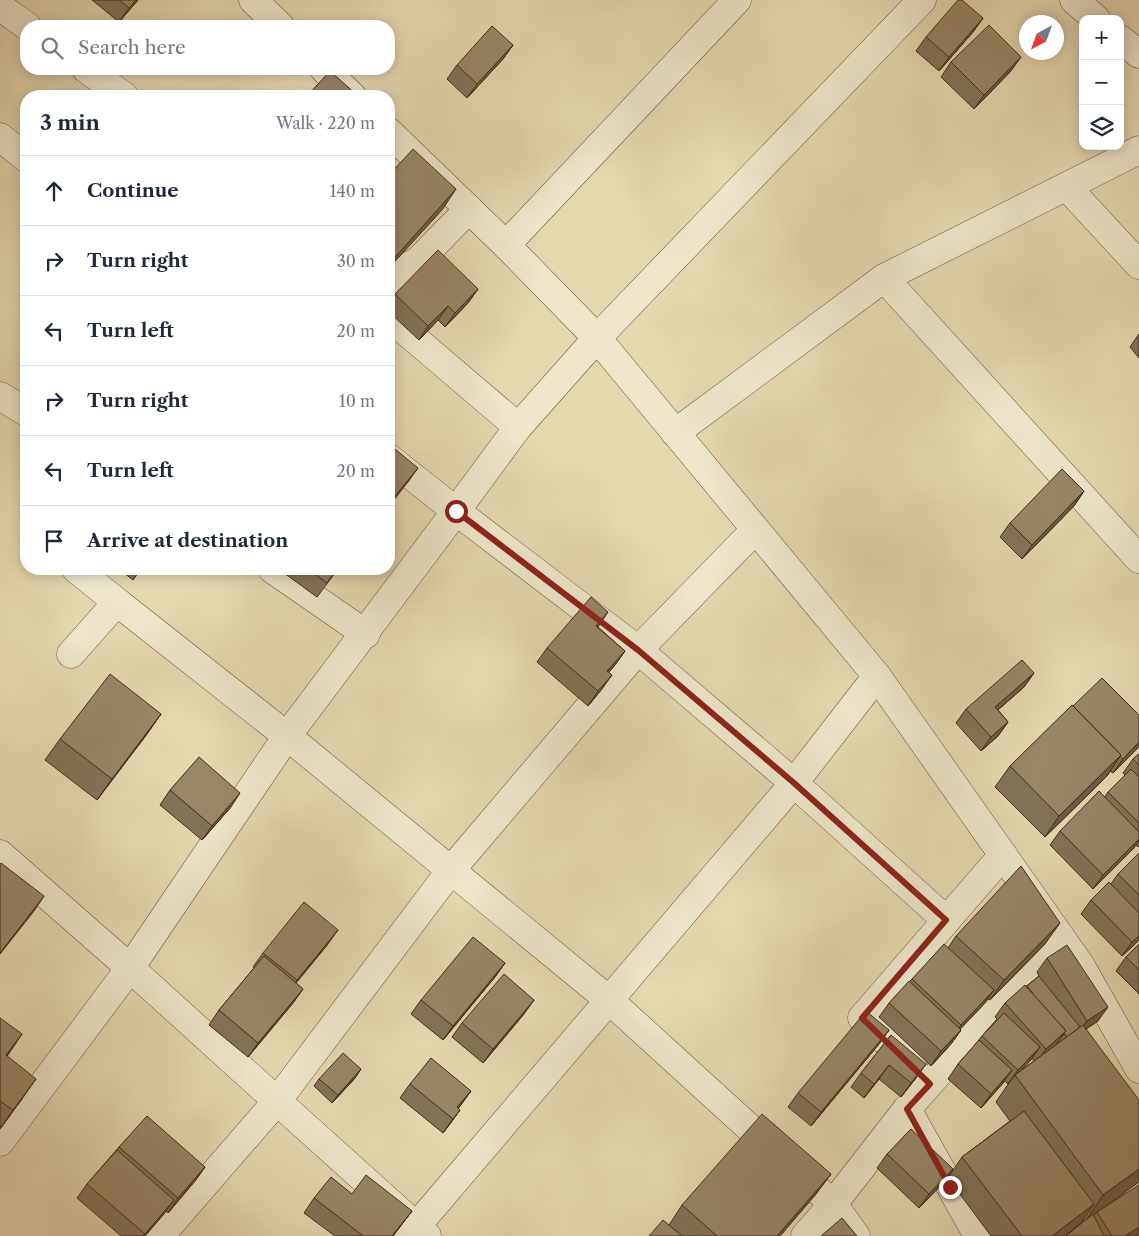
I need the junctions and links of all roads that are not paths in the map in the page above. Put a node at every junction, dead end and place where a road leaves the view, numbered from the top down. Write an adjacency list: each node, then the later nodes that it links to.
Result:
1 (253, 0): 7 (street)
2 (738, 0): 21 (street)
3 (922, 0): 26 (street)
4 (1074, 0): 6 (street)
5 (0, 7): 8 (street)
6 (1091, 15)
7 (274, 20)
8 (20, 21)
9 (1124, 42): 10 (street)
10 (1139, 54)
11 (94, 75): 13 (street)
12 (330, 75): 14 (street)
13 (116, 90)
14 (346, 90)
15 (0, 137): 18 (street)
16 (395, 138): 20 (street)
17 (1139, 150): 19 (street)
18 (20, 153)
19 (1067, 187): 22 (street); 23 (street)
20 (469, 210): 21 (street); 24 (street)
21 (506, 244): 26 (street)
22 (1139, 266)
23 (884, 278): 28 (street); 32 (street)
24 (395, 280)
25 (395, 322): 27 (street)
26 (597, 338): 27 (street); 28 (street)
27 (518, 427): 30 (street)
28 (676, 433): 31 (street)
29 (395, 463): 30 (street)
30 (456, 511): 36 (street); 37 (street)
31 (755, 530): 37 (street); 39 (street)
32 (1139, 559)
33 (83, 575): 35 (street)
34 (281, 575): 36 (street)
35 (117, 602): 38 (street); 40 (street)
36 (366, 634): 40 (street)
37 (638, 650): 41 (street); 44 (street)
38 (71, 654)
39 (878, 676): 41 (street); 43 (street)
40 (287, 736): 44 (street); 47 (street)
41 (794, 783): 45 (street); 48 (street)
42 (0, 854): 47 (street)
43 (1003, 855): 45 (street); 46 (street)
44 (451, 870): 48 (street); 51 (street)
45 (946, 920): 50 (street)
46 (1060, 936): 49 (street); 50 (street)
47 (130, 968): 51 (street); 53 (street)
48 (609, 1000): 54 (street); 55 (street)
49 (1139, 1069)
50 (930, 1084): 52 (street)
51 (277, 1101): 55 (street); 56 (street)
52 (907, 1109): 54 (street); 59 (street)
53 (0, 1142)
54 (833, 1204): 57 (street); 58 (street)
55 (417, 1233)
56 (160, 1236)
57 (805, 1236)
58 (856, 1236)
59 (978, 1236)

